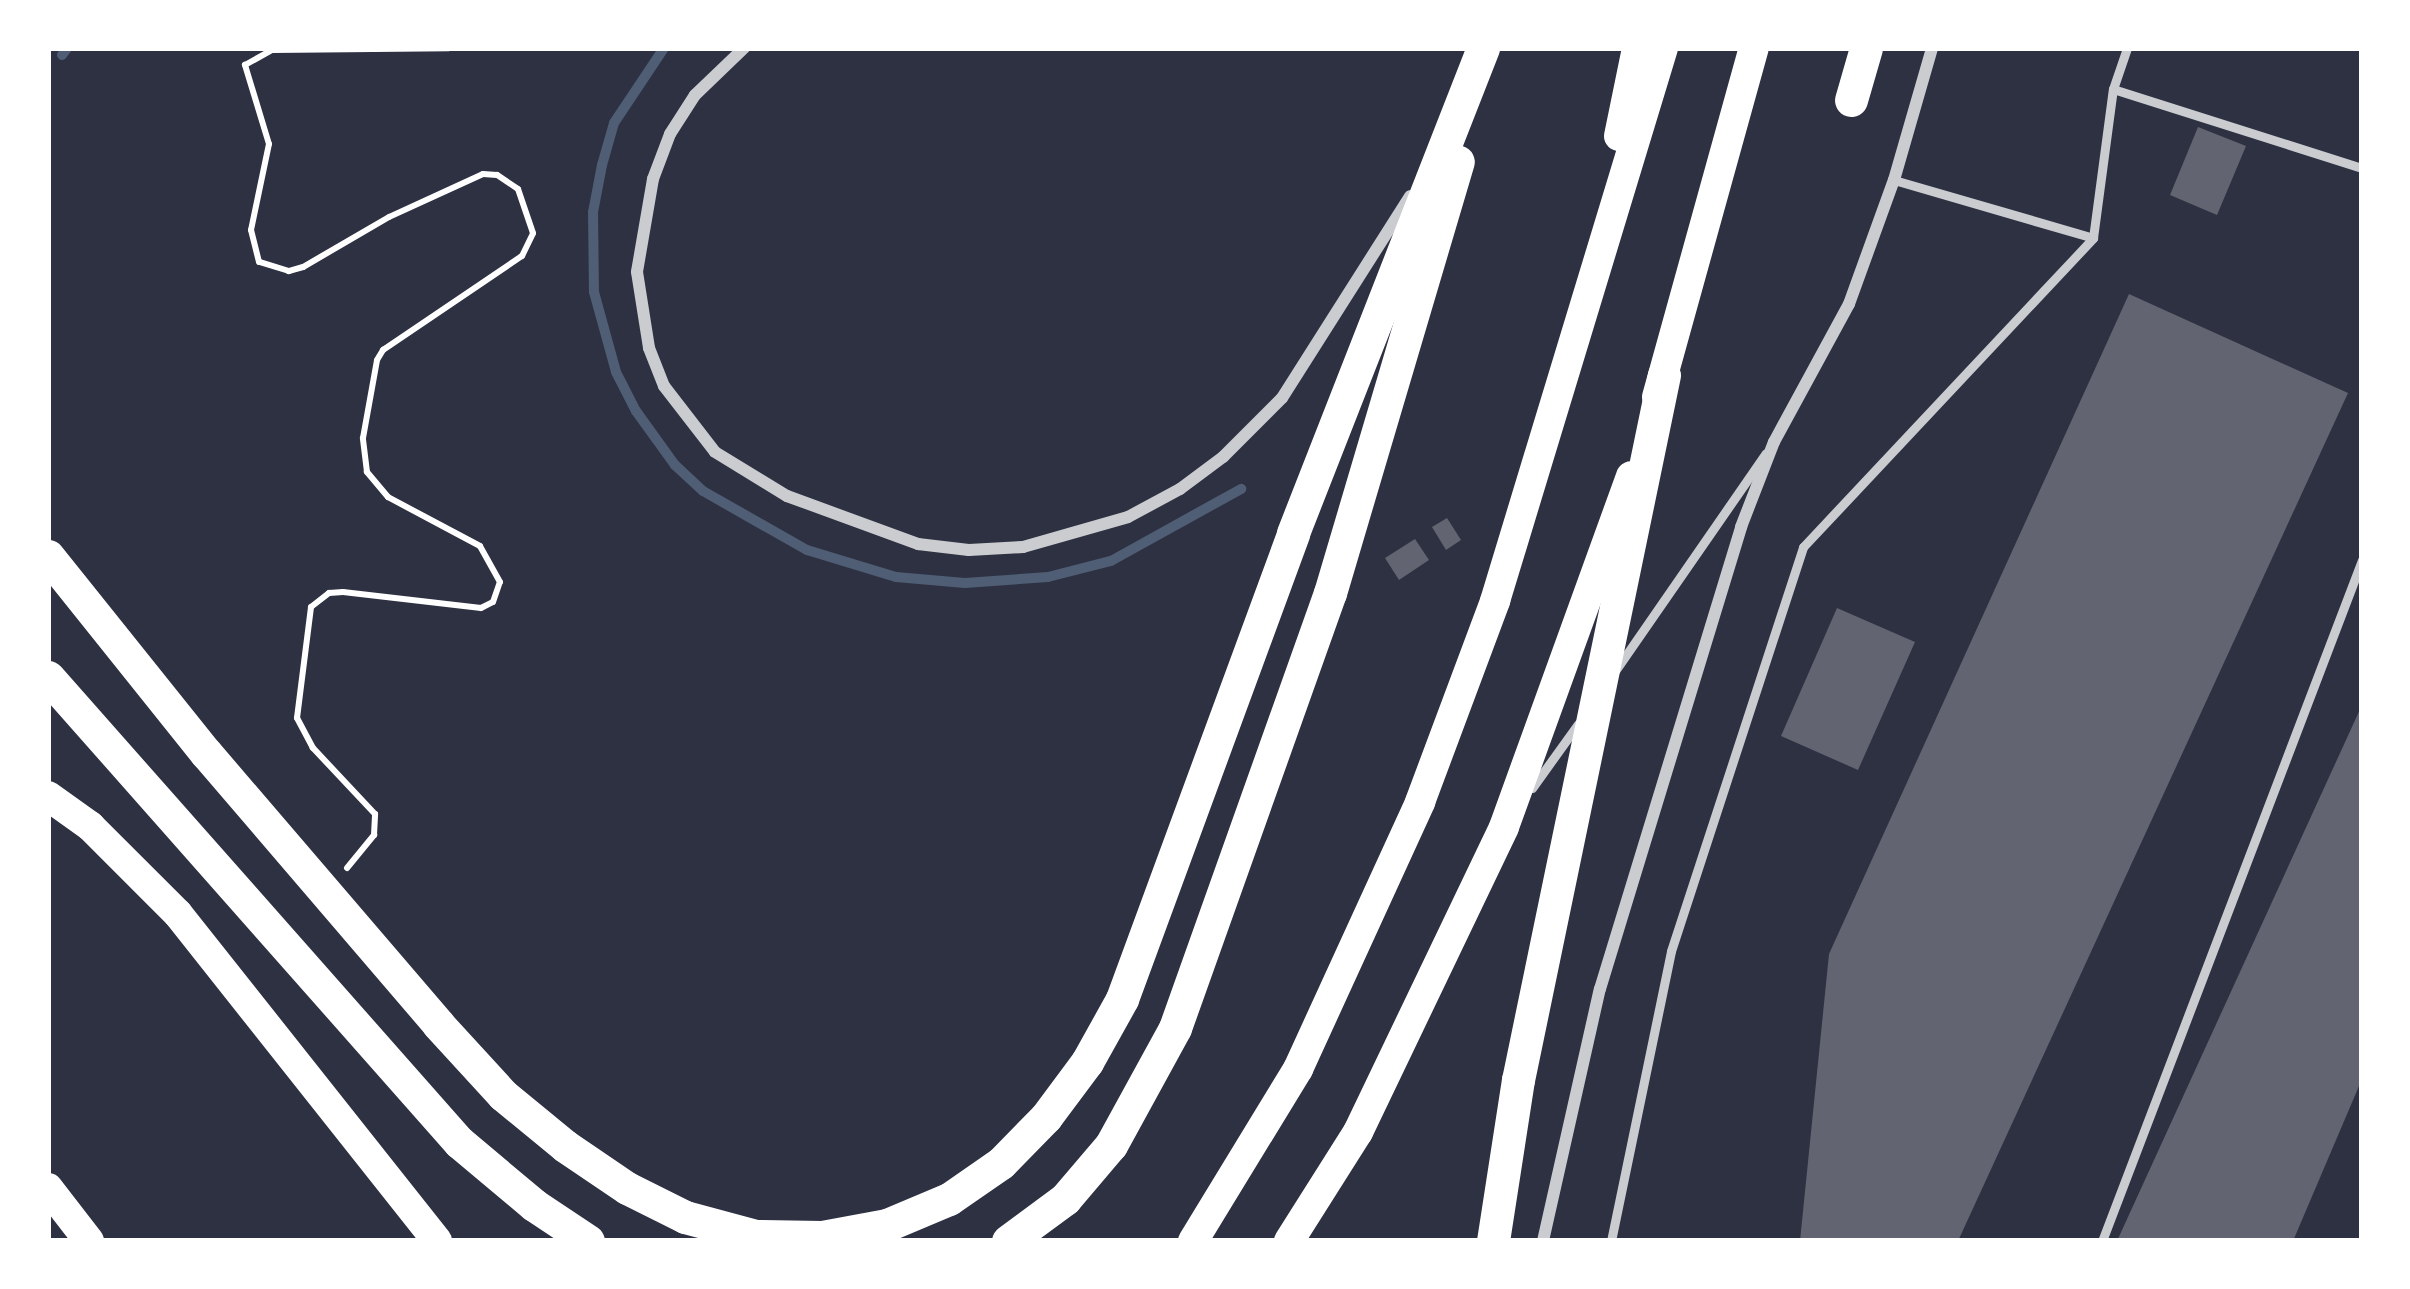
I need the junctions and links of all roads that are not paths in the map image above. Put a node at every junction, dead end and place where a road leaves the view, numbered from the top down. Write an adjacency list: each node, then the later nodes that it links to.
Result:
1 (744, 48): 11 (street)
2 (1486, 48): 11 (highway); 28 (highway)
3 (1636, 48): 15 (main road)
4 (1663, 48): 15 (main road)
5 (1754, 48): 16 (main road)
6 (1866, 48): 10 (highway)
7 (1932, 48): 13 (street)
8 (2127, 48): 9 (lane)
9 (2113, 89): 12 (lane); 14 (lane)
10 (1851, 100)
11 (1458, 111): 18 (highway)
12 (2362, 168)
13 (1894, 180): 14 (lane); 17 (street)
14 (2093, 238): 33 (lane)
15 (1578, 340): 29 (main road)
16 (1664, 375): 21 (highway); 23 (main road)
17 (1774, 442): 21 (lane); 32 (street)
18 (48, 556)
19 (2362, 560): 34 (lane)
20 (48, 676): 27 (highway)
21 (1600, 692): 23 (lane); 31 (highway)
22 (48, 796): 26 (main road)
23 (1504, 826): 30 (main road)
24 (48, 1188): 25 (main road)
25 (89, 1241)
26 (437, 1241)
27 (588, 1241)
28 (1008, 1241)
29 (1193, 1241)
30 (1289, 1241)
31 (1492, 1241)
32 (1543, 1241)
33 (1611, 1241)
34 (2102, 1241)

